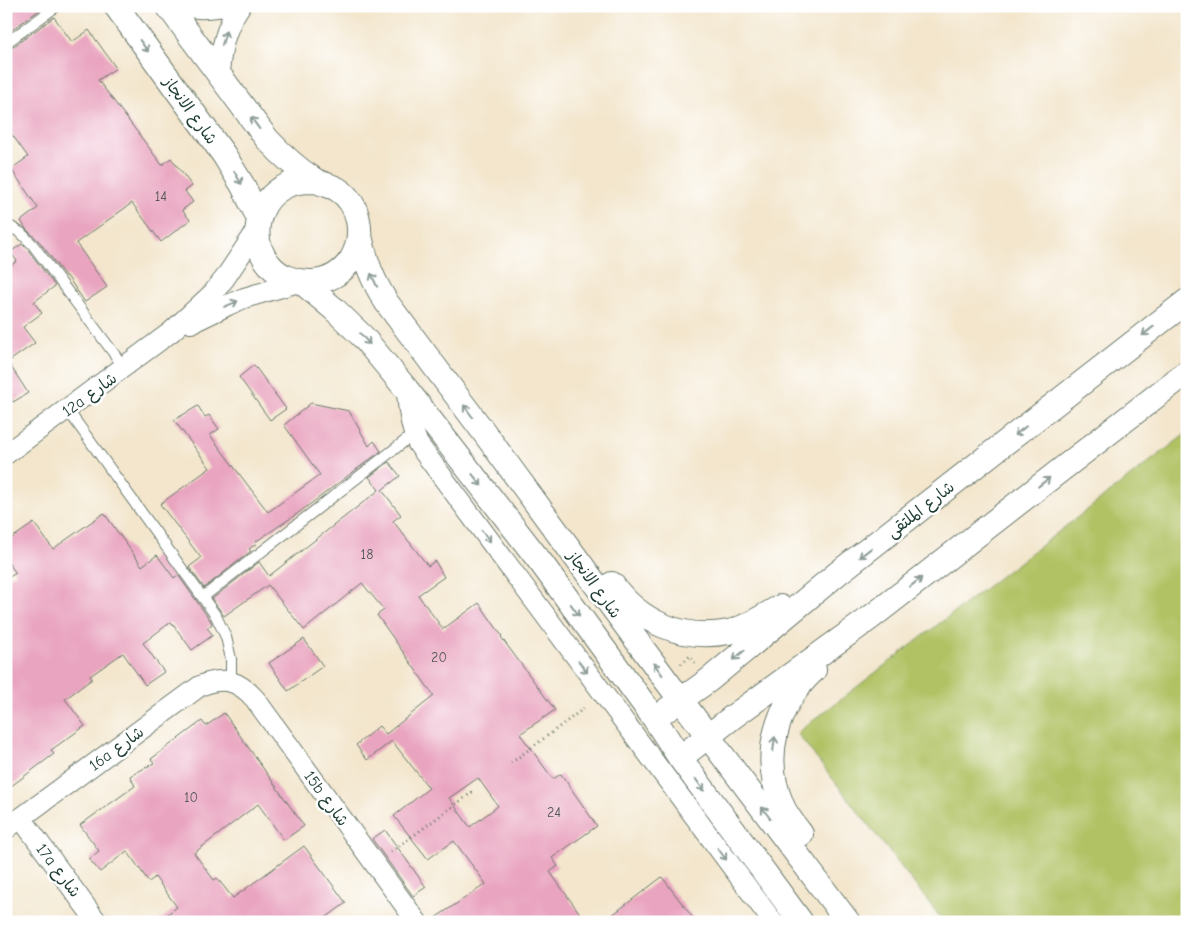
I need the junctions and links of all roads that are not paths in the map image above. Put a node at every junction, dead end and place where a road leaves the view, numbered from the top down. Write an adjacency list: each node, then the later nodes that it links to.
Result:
1 (57, 6): 7 (lane)
2 (116, 6): 11 (street, شارع الانجاز, one-way to 11)
3 (168, 6): 8 (street)
4 (178, 6): 5 (street)
5 (224, 6)
6 (240, 6): 8 (street, one-way to 6)
7 (6, 43)
8 (219, 74): 9 (street, one-way to 8)
9 (315, 181): 11 (street); 12 (street)
10 (6, 224): 16 (lane)
11 (258, 225): 13 (street); 15 (street, 12a شارع)
12 (360, 236): 13 (street); 20 (street, شارع الانجاز, one-way to 12)
13 (301, 282): 15 (street, 12a شارع, one-way to 13); 18 (street, شارع الانجاز, one-way to 18)
14 (1187, 301): 23 (street, شارع الملتقى, one-way to 23)
15 (171, 332): 16 (street, 12a شارع)
16 (124, 367): 19 (street, 12a شارع)
17 (1187, 372): 25 (street, one-way to 17)
18 (407, 390): 21 (street); 28 (street, شارع الانجاز, one-way to 28)
19 (68, 409): 22 (street, 12a شارع); 24 (lane)
20 (483, 431): 23 (street); 27 (street, شارع الانجاز, one-way to 20)
21 (414, 434): 24 (lane); 34 (street, one-way to 34)
22 (6, 454)
23 (838, 574): 27 (street, شارع الملتقى, one-way to 27)
24 (203, 597): 26 (lane)
25 (870, 618): 29 (street); 37 (street, one-way to 25)
26 (231, 681): 31 (street, 16a شارع); 33 (street, 15b شارع)
27 (681, 700): 28 (street, شارع الملتقى); 29 (street, شارع الانجاز)
28 (654, 718): 30 (street, شارع الانجاز)
29 (708, 736): 30 (street); 36 (street, شارع الانجاز, one-way to 29)
30 (680, 758): 35 (street, شارع الانجاز, one-way to 35)
31 (13, 823): 32 (street, 17a شارع)
32 (98, 922)
33 (417, 922)
34 (773, 922)
35 (801, 922)
36 (848, 922)
37 (866, 922)

